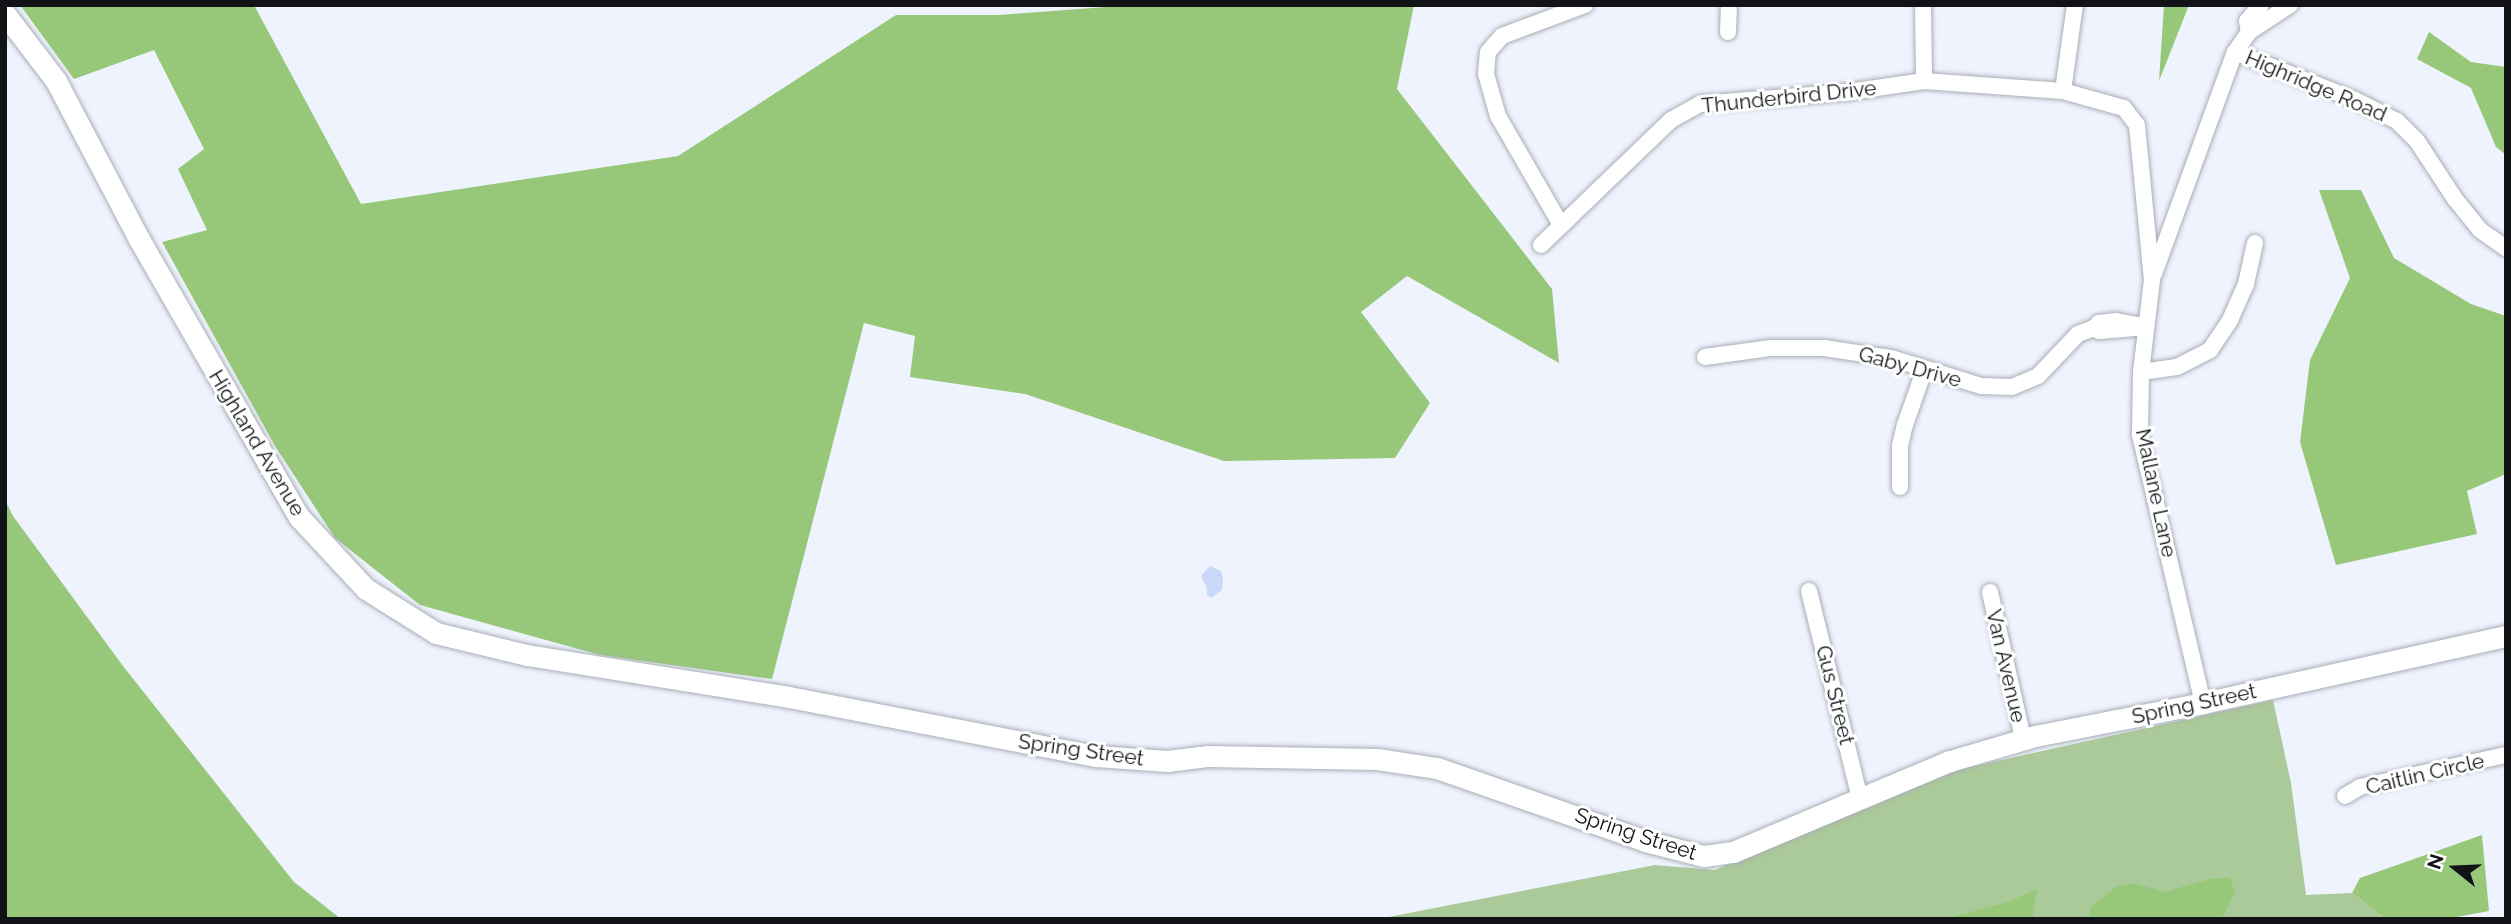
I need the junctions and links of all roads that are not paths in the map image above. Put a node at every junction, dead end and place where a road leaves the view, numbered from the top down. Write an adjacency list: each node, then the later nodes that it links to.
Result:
1 (1585, 5): 13 (street)
2 (1730, 5): 8 (street)
3 (1923, 5): 11 (street)
4 (2075, 5): 12 (street)
5 (2261, 5): 9 (street, Mallane Lane)
6 (2290, 5): 9 (street, Mallane Lane)
7 (5, 14): 26 (main road, Highland Avenue)
8 (1728, 32)
9 (2249, 32): 10 (street, Mallane Lane)
10 (2235, 52): 16 (street, Highridge Road); 17 (street, Mallane Lane)
11 (1924, 81): 12 (street, Thunderbird Drive); 13 (street, Thunderbird Drive)
12 (2063, 91): 17 (street, Mallane Lane)
13 (1561, 225): 15 (street, Thunderbird Drive)
14 (2255, 243): 21 (street)
15 (1541, 245)
16 (2506, 248)
17 (2152, 280): 18 (street, Mallane Lane)
18 (2146, 327): 20 (street, Gaby Drive); 21 (street, Mallane Lane)
19 (1705, 357): 20 (street, Gaby Drive)
20 (1925, 368): 22 (street)
21 (2141, 372): 27 (street, Mallane Lane)
22 (1900, 486)
23 (1809, 591): 31 (street, Gus Street)
24 (1990, 592): 28 (street, Van Avenue)
25 (2506, 636): 27 (main road, Spring Street)
26 (789, 697): 31 (main road, Spring Street)
27 (2203, 703): 28 (main road, Spring Street)
28 (2023, 740): 31 (main road, Spring Street)
29 (2506, 755): 30 (street, Caitlin Circle)
30 (2345, 796)
31 (1860, 799)

